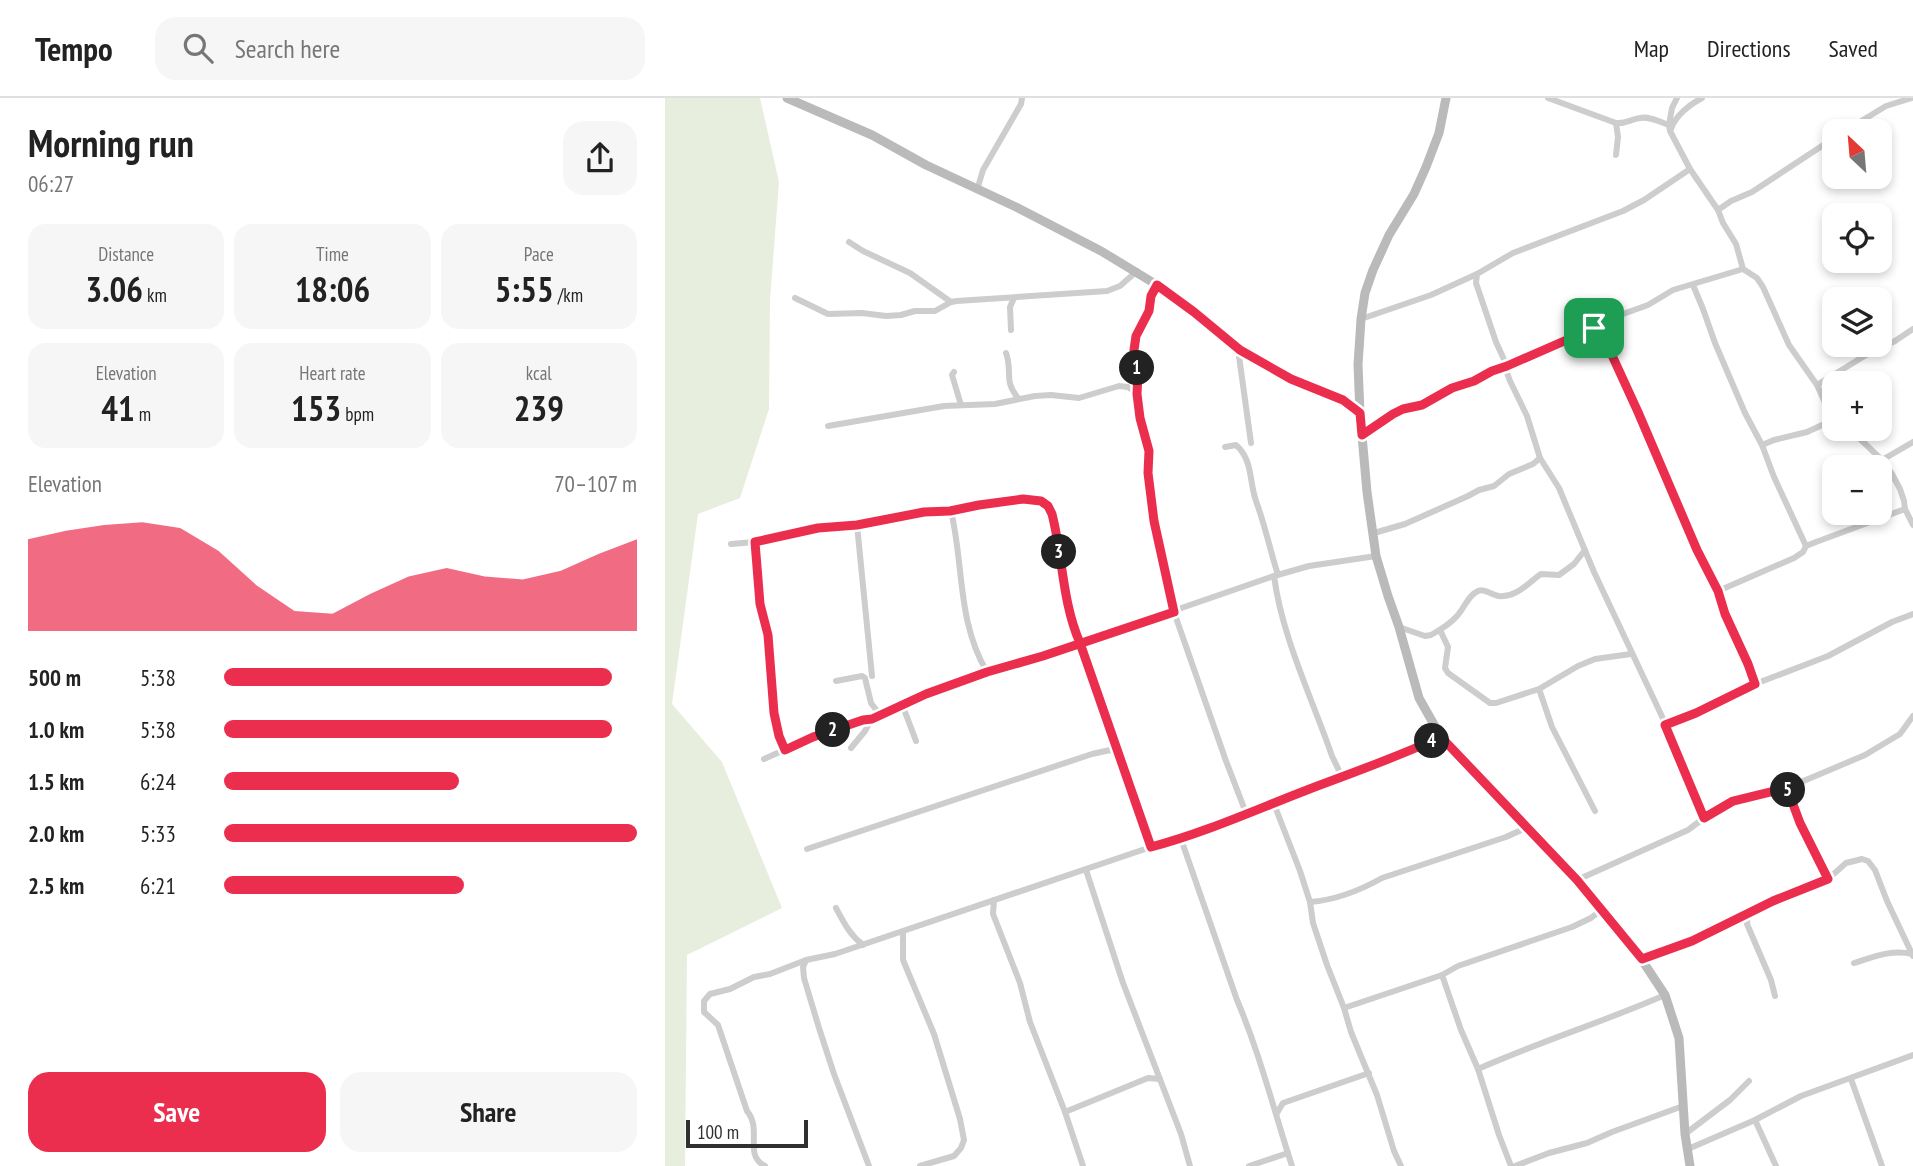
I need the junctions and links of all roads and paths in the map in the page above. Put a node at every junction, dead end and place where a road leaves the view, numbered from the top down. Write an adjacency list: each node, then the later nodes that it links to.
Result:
1 (787, 98): 14 (street)
2 (1022, 98): 14 (street)
3 (1446, 98): 27 (street)
4 (1548, 98): 9 (street)
5 (1677, 98): 10 (street)
6 (1702, 98): 10 (street)
7 (1912, 98): 8 (street)
8 (1865, 119)
9 (1616, 123): 10 (street); 12 (street)
10 (1670, 128): 13 (street)
11 (1822, 146): 15 (street)
12 (1616, 155)
13 (1690, 169): 15 (street); 19 (street)
14 (977, 190): 18 (street)
15 (1718, 210): 17 (street)
16 (849, 242): 26 (street)
17 (1743, 269): 23 (street); 36 (street)
18 (1137, 271): 22 (street); 25 (street)
19 (1477, 274): 20 (street); 21 (street)
20 (1465, 279): 21 (street); 27 (street)
21 (1476, 284): 33 (street)
22 (1157, 285): 31 (street); 35 (street)
23 (1693, 285): 28 (street); 51 (street)
24 (795, 298): 26 (street)
25 (1014, 299): 26 (street); 30 (street)
26 (951, 302)
27 (1361, 319): 39 (street)
28 (1594, 328): 33 (street); 70 (street)
29 (1913, 329): 36 (street)
30 (1011, 330)
31 (1238, 349): 42 (street); 50 (street)
32 (1006, 353): 41 (street)
33 (1507, 366): 47 (street); 55 (street)
34 (954, 372): 43 (street)
35 (1137, 383): 37 (street); 38 (street)
36 (1817, 385): 40 (street)
37 (1128, 387): 38 (street); 41 (street)
38 (1137, 394): 71 (street)
39 (1360, 394): 42 (street); 44 (street)
40 (1822, 396)
41 (1018, 398): 43 (street)
42 (1343, 400): 44 (street)
43 (961, 405): 45 (street)
44 (1360, 413): 47 (street)
45 (828, 426)
46 (1822, 426): 51 (street)
47 (1362, 435): 63 (street)
48 (1862, 441): 53 (street)
49 (1913, 442): 54 (street)
50 (1251, 443)
51 (1762, 445): 66 (street)
52 (1225, 447): 69 (street)
53 (1877, 455)
54 (1891, 455)
55 (1540, 458): 56 (street); 57 (street)
56 (1533, 464): 57 (street); 63 (street)
57 (1547, 467): 67 (street)
58 (1892, 474): 59 (street)
59 (1905, 509): 62 (street); 66 (street)
60 (950, 511): 61 (street); 75 (street); 77 (street)
61 (857, 525): 64 (street); 78 (street)
62 (1913, 525)
63 (1374, 533): 68 (street)
64 (755, 542): 65 (street); 90 (street)
65 (731, 544)
66 (1805, 547): 70 (street)
67 (1584, 550): 74 (street); 76 (street)
68 (1376, 556): 69 (street); 73 (street)
69 (1276, 576): 71 (street); 93 (street)
70 (1718, 591): 80 (street)
71 (1174, 612): 75 (street); 97 (street)
72 (1913, 614): 80 (street)
73 (1399, 627): 74 (street); 87 (street)
74 (1440, 630): 81 (street)
75 (1080, 643): 77 (street); 91 (street)
76 (1631, 654): 81 (street); 86 (street)
77 (987, 672): 82 (street)
78 (872, 676)
79 (836, 681): 83 (street)
80 (1755, 684): 86 (street)
81 (1539, 689): 96 (street)
82 (902, 704): 83 (street); 88 (street)
83 (880, 715): 85 (street)
84 (1913, 716): 94 (street)
85 (872, 719): 89 (street); 90 (street)
86 (1665, 725): 98 (street)
87 (1441, 737): 93 (street); 99 (street)
88 (916, 741)
89 (851, 748)
90 (785, 750): 92 (street)
91 (1120, 757): 101 (street); 102 (street)
92 (764, 759)
93 (1342, 777): 95 (street)
94 (1787, 788): 98 (street); 104 (street)
95 (1274, 804): 97 (street); 107 (street)
96 (1595, 811)
97 (1246, 813): 100 (street)
98 (1704, 818): 105 (street)
99 (1528, 827): 105 (street); 107 (street)
100 (1181, 839): 101 (street); 131 (street)
101 (1151, 847): 103 (street)
102 (807, 849)
103 (1086, 870): 106 (street); 128 (street)
104 (1828, 879): 110 (street); 114 (street)
105 (1577, 880): 109 (street)
106 (994, 900): 113 (street); 134 (street)
107 (1310, 902): 124 (street)
108 (836, 908): 115 (street)
109 (1601, 910): 118 (street); 121 (street)
110 (1748, 914): 111 (street); 112 (street)
111 (1735, 919): 112 (street); 118 (street)
112 (1747, 924): 123 (street)
113 (903, 932): 115 (street); 142 (street)
114 (1908, 944): 116 (street); 117 (street)
115 (863, 945): 119 (street)
116 (1901, 951): 117 (street); 120 (street)
117 (1912, 955)
118 (1642, 959): 122 (street)
119 (806, 960): 140 (street); 141 (street)
120 (1854, 963)
121 (1443, 975): 124 (street); 126 (street)
122 (1665, 995): 126 (street); 133 (street)
123 (1775, 996)
124 (1344, 1008): 127 (street)
125 (1913, 1055): 129 (street)
126 (1478, 1069): 148 (street)
127 (1369, 1073): 132 (street); 147 (street)
128 (1160, 1079): 134 (street); 144 (street)
129 (1851, 1079): 136 (street); 151 (street)
130 (1749, 1081): 137 (street)
131 (1273, 1100): 132 (street); 135 (street)
132 (1283, 1103): 135 (street)
133 (1683, 1106): 137 (street); 148 (street)
134 (1065, 1112): 143 (street)
135 (1277, 1113): 139 (street)
136 (1755, 1120): 138 (street); 150 (street)
137 (1685, 1134): 138 (street)
138 (1688, 1149): 149 (street)
139 (1288, 1153): 145 (street); 146 (street)
140 (765, 1166)
141 (869, 1166)
142 (920, 1166)
143 (1083, 1166)
144 (1190, 1166)
145 (1249, 1166)
146 (1292, 1166)
147 (1401, 1166)
148 (1513, 1166)
149 (1690, 1166)
150 (1776, 1166)
151 (1882, 1166)

